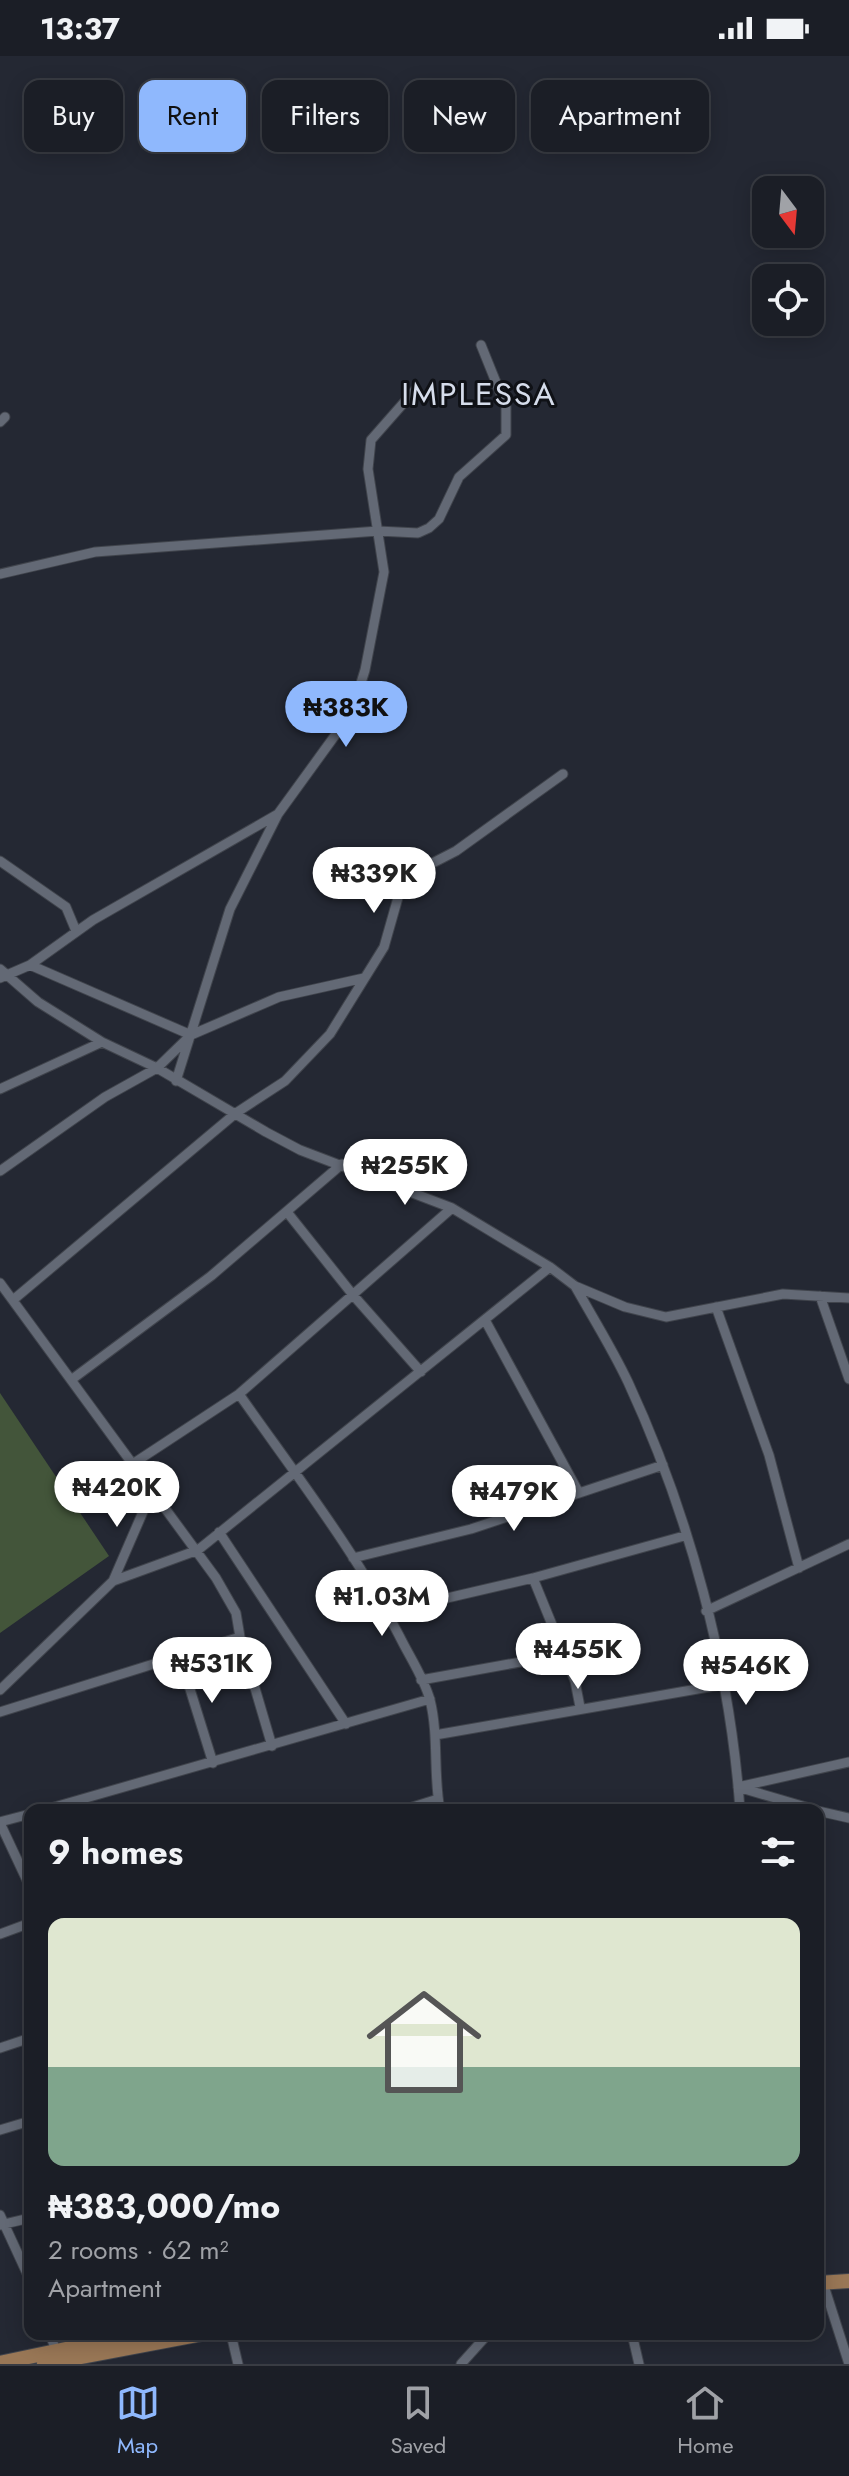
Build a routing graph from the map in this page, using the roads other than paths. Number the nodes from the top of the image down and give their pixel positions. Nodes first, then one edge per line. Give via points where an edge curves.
1 (481, 345) dead end
2 (415, 390) dead end
3 (378, 531) junction
4 (0, 574) edge
5 (563, 774) dead end
6 (278, 814) junction
7 (0, 861) edge
8 (76, 931) junction
9 (30, 965) junction
10 (2, 974) edge
11 (364, 978) junction
12 (191, 1035) junction
13 (102, 1042) junction
14 (157, 1068) junction
15 (176, 1081) junction
16 (0, 1089) edge
17 (236, 1113) junction
18 (342, 1164) junction
19 (0, 1171) edge
20 (452, 1208) junction
21 (287, 1212) junction
22 (550, 1267) junction
23 (0, 1283) edge
24 (575, 1286) junction
25 (353, 1295) junction
26 (820, 1296) junction
27 (849, 1298) edge
28 (13, 1300) junction
29 (716, 1307) junction
30 (485, 1320) junction
31 (421, 1372) junction
32 (849, 1379) edge
33 (71, 1380) junction
34 (239, 1394) junction
35 (134, 1463) junction
36 (663, 1465) junction
37 (293, 1475) junction
38 (152, 1491) junction
39 (579, 1493) junction
40 (219, 1532) junction
41 (684, 1536) junction
42 (849, 1544) edge
43 (198, 1550) junction
44 (353, 1558) junction
45 (799, 1568) junction
46 (533, 1578) junction
47 (113, 1581) junction
48 (706, 1611) junction
49 (387, 1612) junction
50 (240, 1637) junction
51 (565, 1654) junction
52 (180, 1657) junction
53 (421, 1680) junction
54 (726, 1684) junction
55 (0, 1690) edge
56 (430, 1699) junction
57 (580, 1707) junction
58 (0, 1712) edge
59 (346, 1724) junction
60 (435, 1735) junction
61 (272, 1746) junction
62 (849, 1762) edge
63 (213, 1763) junction
64 (738, 1787) junction
65 (66, 1804) edge
66 (439, 1804) edge
67 (739, 1804) edge
68 (796, 1804) edge
69 (824, 1812) edge
70 (24, 1816) edge
71 (849, 1818) edge
72 (0, 1822) edge
73 (24, 1874) edge
74 (24, 1925) edge
75 (0, 1934) edge
76 (24, 2040) edge
77 (0, 2048) edge
78 (24, 2123) edge
79 (0, 2130) edge
80 (24, 2219) edge
81 (1, 2221) edge
82 (24, 2268) edge
83 (849, 2281) edge
84 (824, 2286) edge
85 (824, 2287) edge
86 (849, 2288) edge
87 (824, 2298) edge
88 (52, 2340) edge
89 (108, 2340) edge
90 (170, 2340) edge
91 (232, 2340) edge
92 (483, 2340) edge
93 (633, 2340) edge
94 (56, 2351) junction
95 (0, 2363) edge
96 (637, 2363) edge
97 (44, 2364) edge
98 (238, 2364) edge
99 (461, 2364) edge
100 (849, 2364) edge

1 - 3 street via 506,407 506,435 459,477 439,519 429,528 418,533
2 - 3 street via 371,440 368,469
3 - 4 street via 95,552
3 - 6 street via 384,572 352,712
5 - 11 street via 401,887 384,947
6 - 8 street
6 - 12 street via 230,909
7 - 8 street via 66,907
8 - 9 street
9 - 10 street
9 - 12 street
10 - 13 street
11 - 12 street via 279,997
11 - 17 street via 330,1034 285,1081
12 - 14 street
12 - 15 street
13 - 14 street
13 - 16 street
14 - 15 street
14 - 19 street via 105,1097
15 - 17 street
17 - 18 street via 300,1150
17 - 28 street
18 - 20 street
18 - 21 street
20 - 22 street
20 - 25 street
21 - 25 street
21 - 33 street
22 - 24 street
22 - 30 street
23 - 28 street
24 - 29 street via 666,1317
24 - 36 street via 627,1380
25 - 31 street
25 - 34 street
26 - 27 street
26 - 29 street via 783,1294
26 - 32 street
28 - 33 street
29 - 45 street via 769,1455
30 - 31 street
30 - 39 street
31 - 37 street
33 - 35 street
34 - 35 street
34 - 37 street
35 - 38 street
36 - 39 street
36 - 41 street
37 - 40 street
37 - 44 street
38 - 43 street
38 - 47 street
39 - 44 street via 471,1529
40 - 43 street
40 - 59 street
41 - 46 street
41 - 48 street
42 - 45 street
43 - 47 street
43 - 50 street via 236,1613
44 - 49 street
45 - 48 street
46 - 49 street
46 - 51 street
47 - 55 street
48 - 54 street
49 - 53 street
50 - 52 street
50 - 61 street
51 - 53 street
51 - 57 street
52 - 58 street
52 - 63 street
53 - 56 street
54 - 57 street
54 - 64 street
56 - 59 street
56 - 60 street
57 - 60 street via 539,1719
59 - 61 street
60 - 66 street
61 - 63 street
62 - 64 street
63 - 65 street
64 - 67 street
64 - 68 street
69 - 71 street
70 - 72 street
72 - 73 street
74 - 75 street
76 - 77 street
78 - 79 street
80 - 81 street
81 - 82 street
83 - 84 main road
85 - 86 main road
87 - 100 street
88 - 94 street
89 - 94 main road
90 - 97 main road
91 - 98 street
92 - 99 street
93 - 96 street
94 - 95 main road

